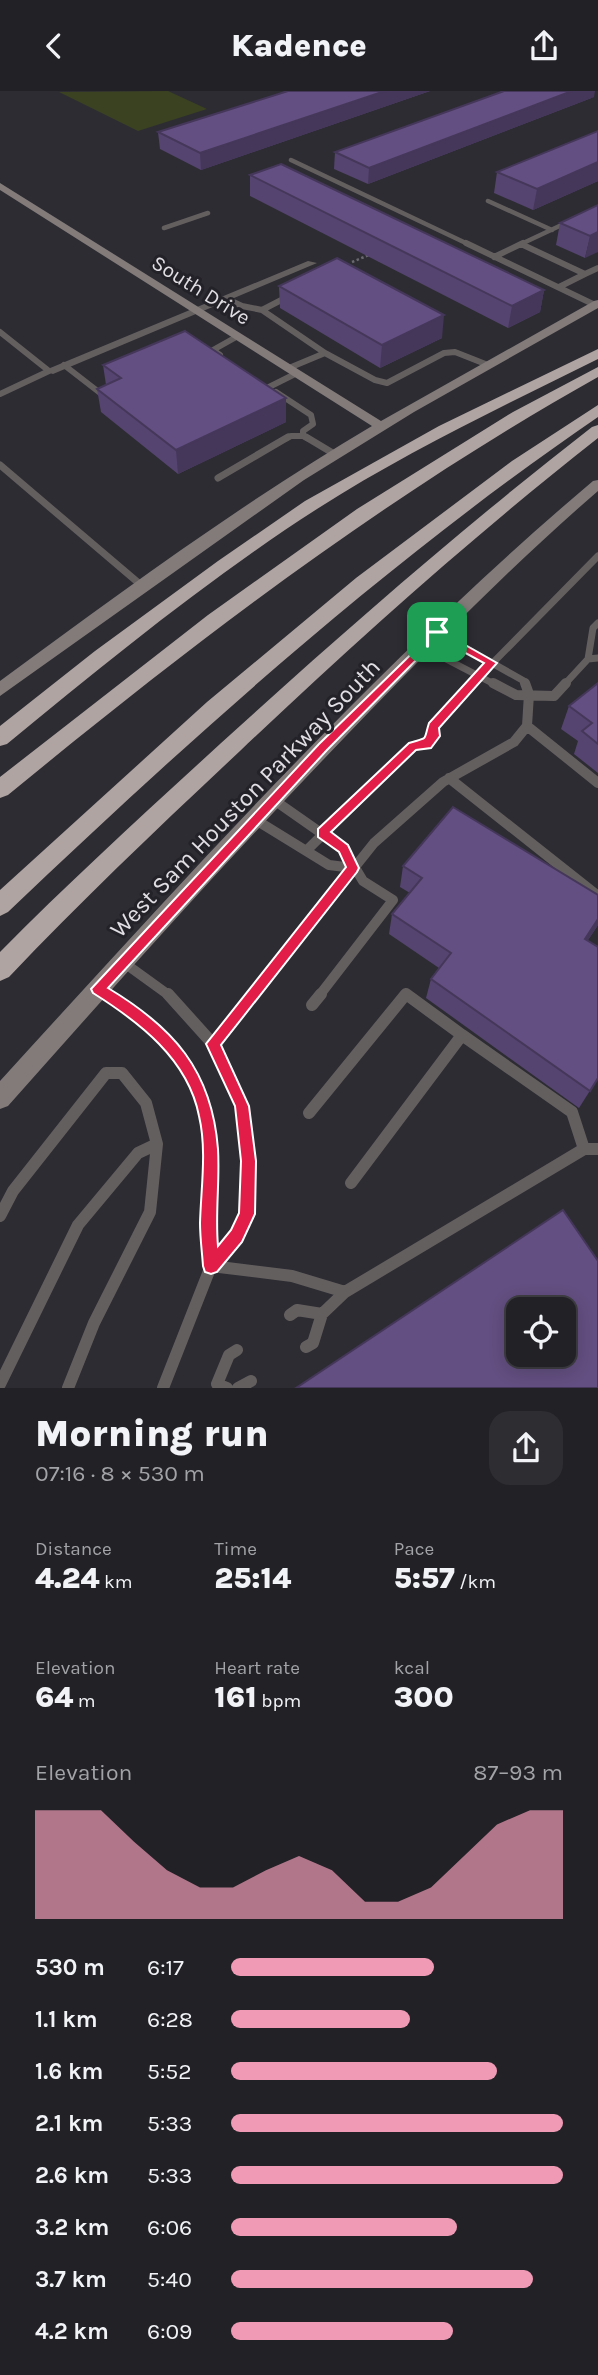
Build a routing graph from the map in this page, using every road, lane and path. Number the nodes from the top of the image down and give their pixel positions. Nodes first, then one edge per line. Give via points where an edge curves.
1 (291, 160) dead end
2 (0, 186) edge
3 (488, 201) dead end
4 (208, 213) dead end
5 (575, 219) edge
6 (164, 228) dead end
7 (552, 230) junction
8 (521, 244) junction
9 (376, 252) edge
10 (494, 257) junction
11 (352, 262) dead end
12 (308, 268) dead end
13 (598, 268) edge
14 (585, 274) junction
15 (558, 287) junction
16 (299, 292) edge
17 (227, 299) junction
18 (597, 304) edge
19 (262, 310) junction
20 (197, 311) junction
21 (0, 332) edge
22 (238, 336) junction
23 (325, 353) junction
24 (598, 353) edge
25 (224, 358) edge
26 (64, 365) junction
27 (488, 365) junction
28 (49, 371) junction
29 (293, 371) junction
30 (598, 371) edge
31 (257, 380) edge
32 (269, 387) junction
33 (0, 394) edge
34 (109, 400) edge
35 (598, 410) edge
36 (382, 427) junction
37 (598, 430) edge
38 (303, 436) junction
39 (336, 455) junction
40 (0, 465) edge
41 (218, 478) dead end
42 (598, 484) edge
43 (598, 556) edge
44 (141, 585) junction
45 (598, 623) edge
46 (437, 632) junction
47 (423, 647) junction
48 (598, 658) edge
49 (588, 659) junction
50 (491, 663) junction
51 (478, 676) junction
52 (0, 689) edge
53 (529, 694) junction
54 (527, 726) junction
55 (0, 738) edge
56 (449, 778) junction
57 (598, 783) edge
58 (0, 789) edge
59 (274, 800) junction
60 (256, 820) junction
61 (322, 833) junction
62 (306, 851) junction
63 (353, 868) junction
64 (598, 896) edge
65 (0, 905) edge
66 (123, 962) junction
67 (6, 963) edge
68 (98, 989) junction
69 (312, 1005) dead end
70 (461, 1035) junction
71 (213, 1044) junction
72 (0, 1098) edge
73 (309, 1113) dead end
74 (157, 1144) junction
75 (584, 1149) junction
76 (598, 1149) edge
77 (351, 1183) dead end
78 (0, 1216) edge
79 (211, 1266) junction
80 (345, 1292) junction
81 (322, 1314) junction
82 (290, 1315) dead end
83 (306, 1347) dead end
84 (237, 1350) dead end
85 (0, 1384) edge
86 (218, 1386) edge
87 (68, 1388) edge
88 (163, 1388) edge

1 - 10 lane
2 - 20 main road, South Drive
3 - 7 lane
4 - 6 lane
5 - 7 lane
7 - 8 lane
8 - 10 lane
8 - 14 lane
9 - 11 path
10 - 15 lane
12 - 17 street
13 - 14 lane
14 - 15 lane
15 - 18 lane
16 - 19 lane
17 - 19 lane
17 - 20 street
18 - 27 main road
19 - 23 lane
20 - 22 main road, South Drive
20 - 26 street
21 - 28 lane
22 - 25 lane via 213,351
22 - 29 main road, South Drive
23 - 27 lane via 387,383 444,353 455,352
23 - 29 lane
24 - 55 highway via 434,435 311,505 223,565
26 - 28 street
26 - 34 lane
27 - 36 main road
28 - 33 lane
29 - 32 lane
29 - 36 main road, South Drive
30 - 58 highway via 364,512 234,605
31 - 32 lane
32 - 38 lane via 311,415 313,423
35 - 65 highway via 364,581 113,798
36 - 39 main road
37 - 67 highway via 303,680 114,855
38 - 39 lane
38 - 41 lane via 291,436
39 - 44 main road
40 - 44 lane
42 - 46 main road, West Sam Houston Parkway South
43 - 50 lane
44 - 52 main road
45 - 49 lane
46 - 47 main road, West Sam Houston Parkway South
46 - 50 lane
47 - 51 lane
47 - 59 main road, West Sam Houston Parkway South
48 - 49 lane
49 - 53 lane via 554,696
50 - 51 lane
50 - 53 lane via 524,681
51 - 53 lane via 516,695
51 - 61 lane via 433,726 434,736 427,744 413,746
53 - 54 lane
54 - 56 lane via 514,742
54 - 57 lane
56 - 63 lane via 374,843
56 - 64 lane
59 - 60 main road, West Sam Houston Parkway South
59 - 61 lane
60 - 62 lane
60 - 66 main road, West Sam Houston Parkway South
61 - 62 lane
61 - 63 lane via 344,849
62 - 63 lane via 329,865
63 - 69 lane via 363,881 393,900
63 - 71 lane
66 - 68 main road, West Sam Houston Parkway South
66 - 71 lane via 164,989
68 - 72 main road, West Sam Houston Parkway South
68 - 79 lane via 142,1016 191,1075 207,1115
70 - 73 lane via 406,994
70 - 75 lane via 572,1112
70 - 77 lane
71 - 79 lane via 242,1106 248,1161 247,1214 237,1236
74 - 78 lane via 146,1103 122,1073 106,1073 13,1191
74 - 85 lane via 138,1153 78,1225
74 - 87 lane via 150,1212 94,1323
75 - 76 lane
75 - 80 lane
79 - 80 lane via 292,1276
79 - 88 lane
80 - 81 lane
81 - 82 lane via 297,1310
81 - 83 lane via 313,1342
84 - 86 lane via 229,1355

